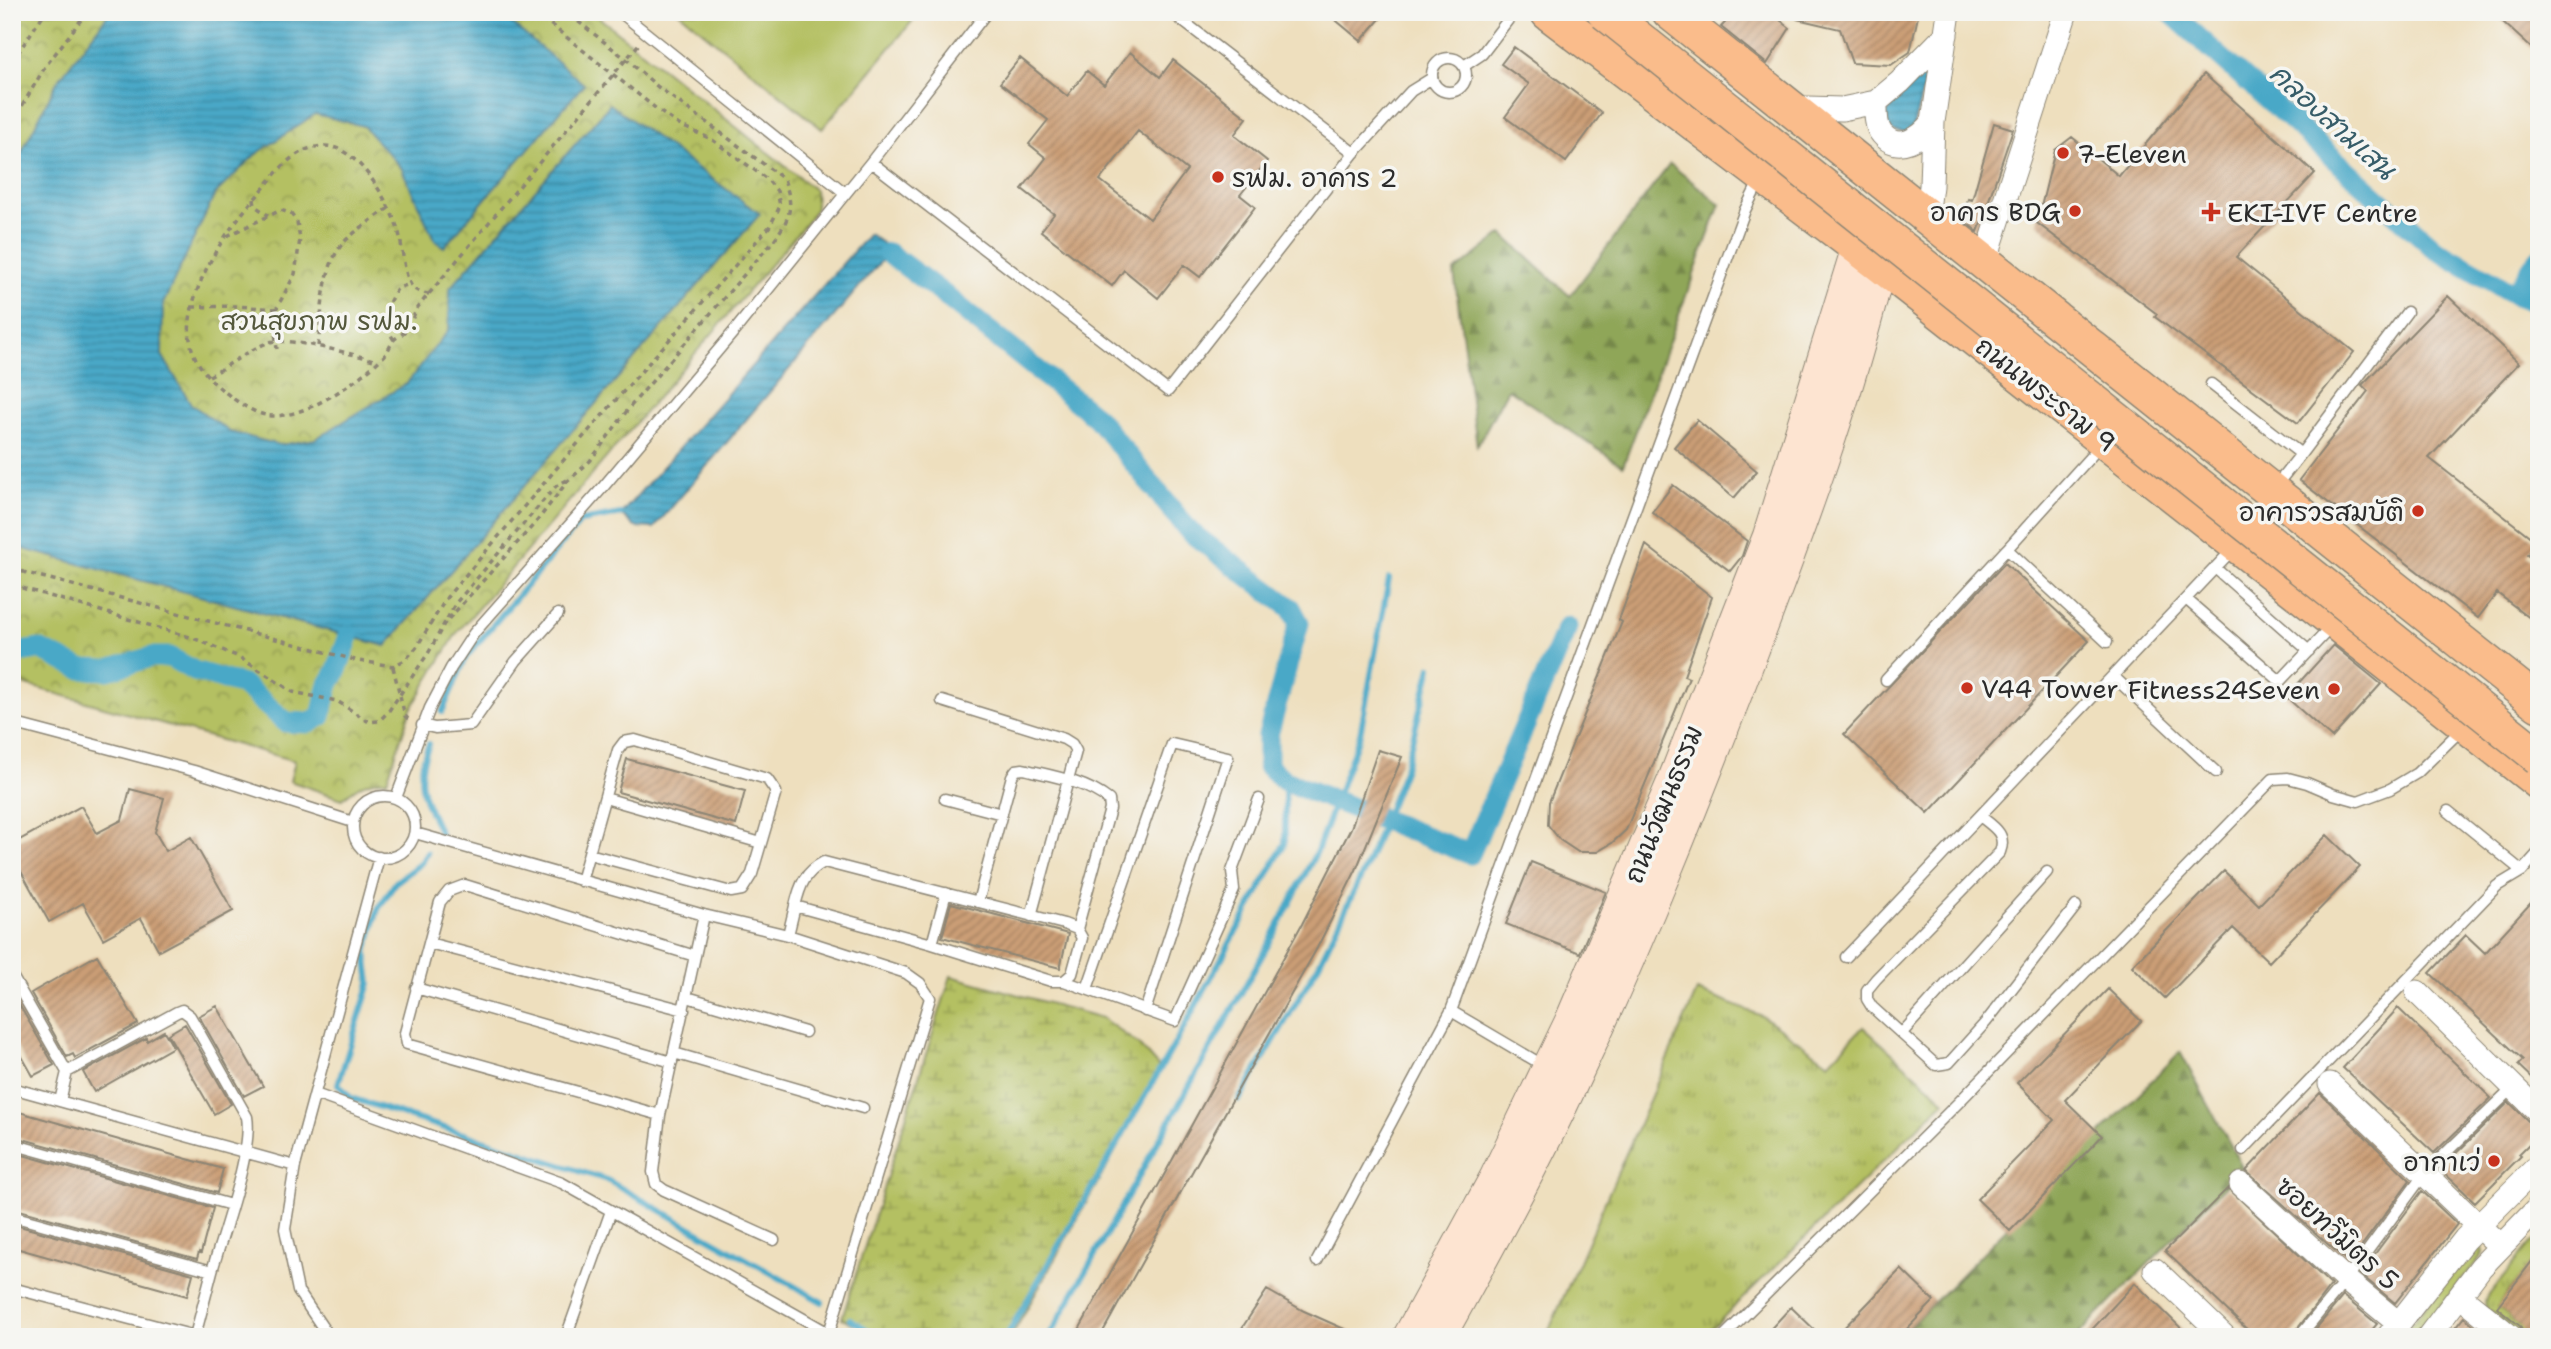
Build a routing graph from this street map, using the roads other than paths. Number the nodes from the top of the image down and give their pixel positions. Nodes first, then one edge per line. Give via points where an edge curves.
1 (620, 12) edge
2 (987, 12) edge
3 (1171, 12) edge
4 (1514, 12) edge
5 (1548, 12) edge
6 (1605, 12) edge
7 (1642, 12) edge
8 (1670, 12) edge
9 (2066, 12) edge
10 (1947, 23) edge
11 (1464, 66) junction
12 (1432, 78) junction
13 (1876, 102) junction
14 (1794, 110) junction
15 (1933, 122) junction
16 (1354, 153) junction
17 (872, 162) junction
18 (1762, 176) junction
19 (1886, 185) junction
20 (845, 193) junction
21 (1927, 217) junction
22 (1869, 256) junction
23 (1988, 266) junction
24 (2407, 312) dead end
25 (2211, 384) dead end
26 (2106, 440) junction
27 (2301, 454) junction
28 (2272, 492) junction
29 (2007, 550) junction
30 (2227, 556) junction
31 (2186, 599) junction
32 (558, 614) dead end
33 (2336, 622) junction
34 (2108, 642) dead end
35 (2309, 651) junction
36 (2113, 676) junction
37 (1886, 680) dead end
38 (942, 701) dead end
39 (2539, 704) edge
40 (12, 723) edge
41 (422, 725) junction
42 (2466, 725) junction
43 (2539, 727) edge
44 (2539, 757) edge
45 (2216, 772) dead end
46 (1069, 780) junction
47 (2539, 782) edge
48 (396, 798) junction
49 (605, 798) junction
50 (945, 799) dead end
51 (1259, 799) dead end
52 (2448, 811) dead end
53 (1002, 814) junction
54 (1980, 816) junction
55 (353, 822) junction
56 (415, 833) junction
57 (761, 844) junction
58 (2539, 852) edge
59 (589, 853) junction
60 (379, 857) junction
61 (2047, 872) dead end
62 (2522, 872) junction
63 (581, 881) junction
64 (946, 893) junction
65 (978, 902) junction
66 (794, 906) junction
67 (2076, 906) dead end
68 (704, 915) junction
69 (1031, 916) junction
70 (1077, 929) junction
71 (788, 935) junction
72 (429, 943) junction
73 (932, 944) junction
74 (695, 956) junction
75 (1846, 957) dead end
76 (12, 976) edge
77 (1064, 981) junction
78 (416, 988) junction
79 (1087, 989) junction
80 (2417, 992) dead end
81 (687, 997) junction
82 (684, 1010) junction
83 (1145, 1011) junction
84 (1451, 1011) junction
85 (804, 1032) dead end
86 (1902, 1033) junction
87 (673, 1057) junction
88 (67, 1072) junction
89 (1560, 1076) junction
90 (2330, 1084) dead end
91 (2514, 1087) junction
92 (12, 1088) edge
93 (315, 1094) junction
94 (60, 1101) junction
95 (863, 1108) dead end
96 (2539, 1112) edge
97 (660, 1115) junction
98 (12, 1144) edge
99 (2244, 1150) dead end
100 (245, 1152) junction
101 (2539, 1165) edge
102 (295, 1166) junction
103 (2425, 1173) junction
104 (2241, 1184) dead end
105 (231, 1205) junction
106 (2539, 1207) edge
107 (611, 1211) junction
108 (12, 1216) edge
109 (2479, 1225) junction
110 (774, 1240) dead end
111 (2500, 1246) junction
112 (1317, 1261) dead end
113 (2155, 1270) dead end
114 (212, 1271) junction
115 (2346, 1280) junction
116 (12, 1288) edge
117 (2460, 1296) junction
118 (2393, 1330) edge
119 (832, 1335) edge
120 (329, 1337) edge
121 (566, 1337) edge
122 (1409, 1337) edge
123 (1440, 1337) edge
124 (1723, 1337) edge
125 (2225, 1337) edge
126 (2299, 1337) edge
127 (2428, 1337) edge
128 (2511, 1337) edge

1 - 20 lane
2 - 17 lane
3 - 16 lane
4 - 11 lane via 1482,54
5 - 18 main road, ถนนพระราม 9
6 - 44 main road, ถนนพระราม 9, bridge
7 - 43 main road, ถนนพระราม 9
8 - 14 main road
9 - 23 street via 1990,246
10 - 13 street via 1900,82
10 - 15 street
11 - 12 lane via 1456,58 1445,58 1435,64
11 - 12 lane via 1465,83 1454,92 1440,90
12 - 16 lane via 1411,90
13 - 14 street via 1842,109
13 - 15 street via 1882,134 1894,142 1912,142
14 - 19 main road
15 - 21 street
16 - 17 lane via 1168,391
17 - 20 lane
18 - 22 main road, ถนนพระราม 9
18 - 84 lane via 1740,223
19 - 21 main road
19 - 22 main road
20 - 41 lane via 666,413 474,633
21 - 23 main road
22 - 26 main road, ถนนพระราม 9
22 - 89 street, ถนนวัฒนธรรม via 1769,537 1674,780 1571,1021
23 - 28 main road
24 - 27 lane
25 - 27 lane
26 - 29 lane
26 - 30 main road, ถนนพระราม 9
27 - 28 lane
28 - 39 main road
29 - 34 lane
29 - 37 lane
30 - 31 lane
30 - 33 main road, ถนนพระราม 9
30 - 35 lane
31 - 35 lane via 2280,681
31 - 36 lane
32 - 41 lane via 516,661 471,725
33 - 35 lane
33 - 42 main road, ถนนพระราม 9
36 - 45 lane
36 - 54 lane
38 - 46 lane via 1064,739 1076,751
40 - 55 lane via 194,771
41 - 48 lane
42 - 47 main road, ถนนพระราม 9
42 - 124 lane via 2417,772 2358,801 2308,783 2273,779
46 - 53 lane via 1016,770
46 - 69 lane
46 - 70 lane via 1100,793 1109,800 1110,809
48 - 55 lane via 369,799
48 - 56 lane via 408,806
49 - 57 lane
49 - 57 lane via 618,750 624,742 635,740 766,779 776,792
49 - 59 lane
50 - 53 lane
51 - 83 lane via 1232,871 1234,890 1175,1021
52 - 62 lane
53 - 65 lane
54 - 75 lane
54 - 86 lane via 2002,834 2000,852 1867,990 1872,1007
55 - 60 lane via 357,842
56 - 60 lane via 402,853
56 - 63 lane
57 - 59 lane via 742,890 731,892
58 - 62 lane
59 - 63 lane
60 - 93 lane
61 - 86 lane
62 - 99 lane via 2497,886
63 - 68 lane
64 - 65 lane
64 - 66 lane via 824,862 802,882
64 - 73 lane
65 - 69 lane
66 - 71 lane
66 - 73 lane
67 - 86 lane via 1949,1063 1936,1065
68 - 71 lane
68 - 74 lane
69 - 70 lane
70 - 77 lane via 1082,938 1072,974
71 - 119 lane via 906,972 920,982 930,998
72 - 74 lane via 440,902 449,891 465,886
72 - 78 lane
72 - 82 lane
73 - 77 lane via 1051,981
74 - 81 lane
76 - 88 lane
77 - 79 lane
78 - 87 lane
78 - 97 lane via 405,1033 407,1044
79 - 83 lane
79 - 83 lane via 1172,744 1228,757
80 - 91 street
81 - 82 lane
81 - 85 lane
82 - 87 lane
84 - 89 lane
84 - 112 lane
87 - 95 lane
87 - 97 lane
88 - 94 lane
88 - 100 lane via 177,1012 186,1012 247,1117
89 - 122 street, ถนนวัฒนธรรม via 1495,1180
89 - 123 street, ถนนวัฒนธรรม
90 - 103 street
91 - 96 street
91 - 103 lane
92 - 94 lane
93 - 102 lane
93 - 107 lane via 562,1182
94 - 100 lane
97 - 110 lane via 653,1172 656,1184
98 - 105 lane
100 - 102 lane
100 - 105 lane
101 - 109 street
102 - 120 lane via 285,1228 292,1265 298,1291
103 - 109 street
103 - 115 lane
104 - 115 street, ซอยทวีมิตร 5
105 - 114 lane
106 - 111 street
107 - 119 lane
107 - 121 lane
108 - 114 lane
109 - 111 street
109 - 118 street
111 - 117 street
113 - 125 street
114 - 116 lane via 195,1336
115 - 118 street, ซอยทวีมิตร 5
115 - 126 lane
117 - 127 street
117 - 128 street

